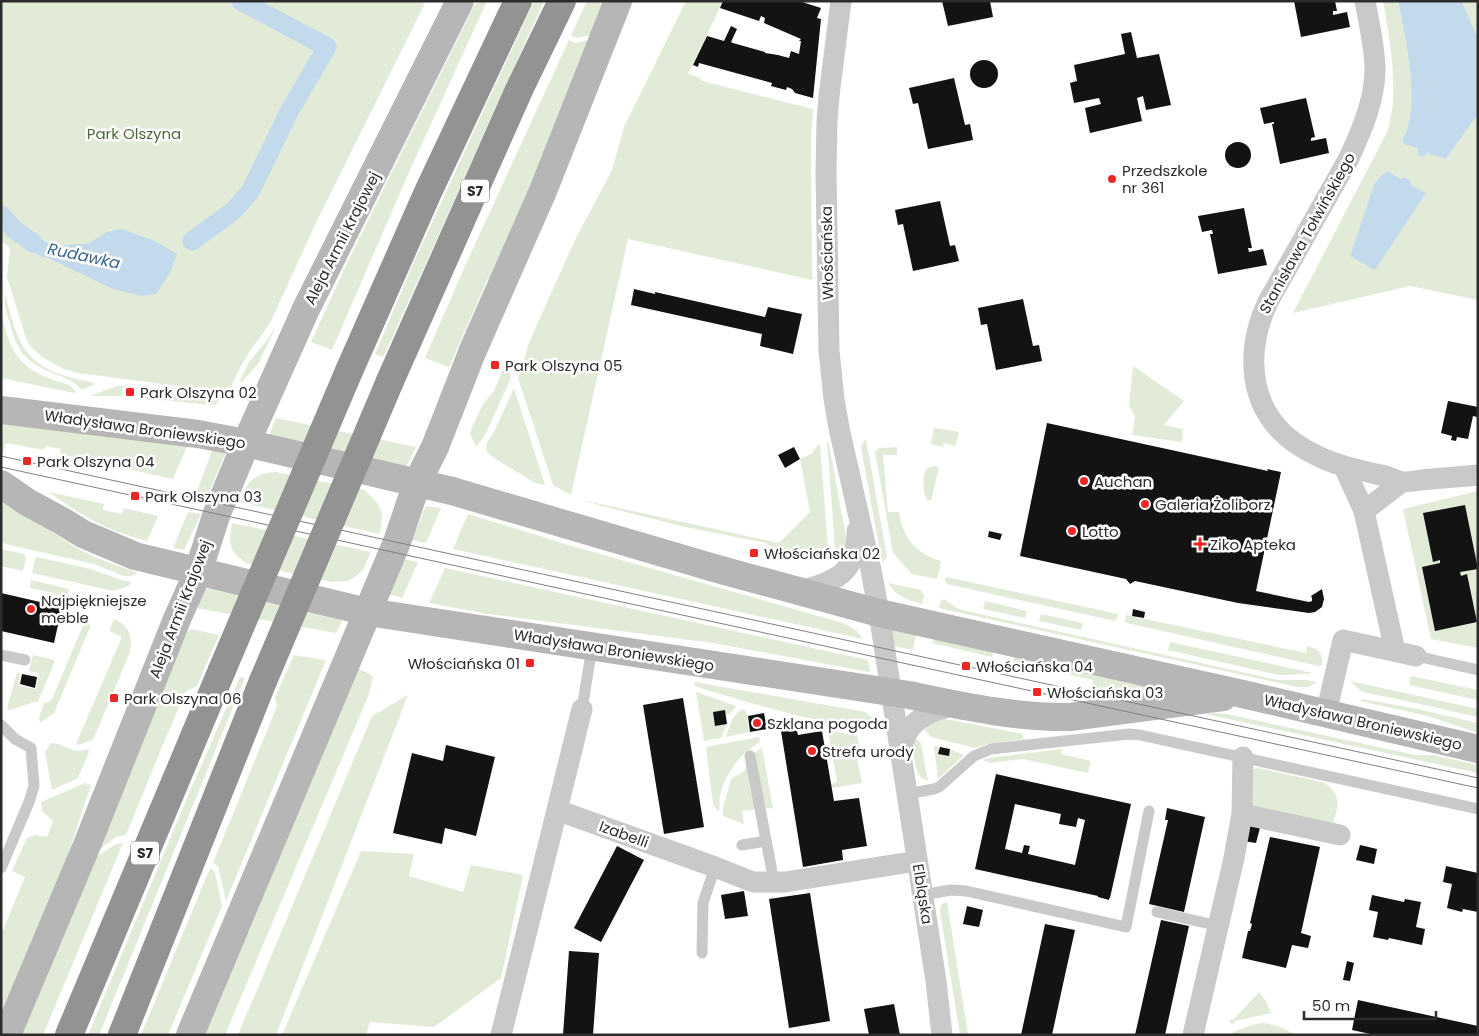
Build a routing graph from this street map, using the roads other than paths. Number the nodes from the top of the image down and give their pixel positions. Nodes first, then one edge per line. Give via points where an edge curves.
1 (460, 1) edge
2 (518, 1) edge
3 (562, 1) edge
4 (618, 1) edge
5 (841, 1) edge
6 (1365, 1) edge
7 (1, 410) edge
8 (246, 443) junction
9 (1344, 467) junction
10 (1478, 475) edge
11 (1402, 482) junction
12 (417, 483) junction
13 (1, 484) edge
14 (856, 503) junction
15 (1364, 511) junction
16 (198, 572) junction
17 (799, 591) junction
18 (368, 612) junction
19 (879, 612) junction
20 (592, 647) junction
21 (1395, 651) junction
22 (1, 655) edge
23 (1416, 656) joint
24 (25, 660) dead end
25 (1478, 670) edge
26 (890, 693) junction
27 (1247, 695) junction
28 (954, 704) junction
29 (582, 709) joint
30 (1326, 714) junction
31 (1, 726) edge
32 (1478, 749) edge
33 (900, 753) junction
34 (750, 756) dead end
35 (1243, 757) junction
36 (907, 794) junction
37 (1478, 809) edge
38 (557, 810) junction
39 (1149, 810) dead end
40 (1242, 814) junction
41 (1340, 835) dead end
42 (766, 841) junction
43 (742, 846) dead end
44 (917, 861) junction
45 (715, 867) junction
46 (1, 868) edge
47 (774, 882) junction
48 (922, 894) junction
49 (1157, 912) dead end
50 (1218, 926) junction
51 (702, 953) dead end
52 (7, 1035) edge
53 (69, 1035) edge
54 (122, 1035) edge
55 (190, 1035) edge
56 (501, 1035) edge
57 (942, 1035) edge
58 (1193, 1035) edge

1 - 8 main road, Aleja Armii Krajowej via 306,309
2 - 53 highway, S7, bridge via 428,192 349,371
3 - 54 highway, S7, bridge via 519,90 390,382 263,681
4 - 12 main road via 543,191
5 - 14 street, Włościańska via 829,96 826,174 829,351 839,428
6 - 9 street, Stanisława Tołwińskiego via 1374,48 1375,72 1370,101 1349,158 1261,315 1253,362 1262,402 1273,422 1301,447
7 - 8 main road, Władysława Broniewskiego via 198,434
8 - 12 main road, Władysława Broniewskiego
8 - 16 main road, Aleja Armii Krajowej via 220,504
9 - 11 street, Stanisława Tołwińskiego
9 - 15 street
10 - 11 street, Stanisława Tołwińskiego
11 - 15 street
12 - 17 main road, Władysława Broniewskiego
12 - 18 main road
13 - 16 main road, Władysława Broniewskiego via 83,534 135,556
14 - 17 street, Włościańska via 857,540 848,568 824,584
14 - 19 street, Włościańska
15 - 21 street
16 - 18 main road, Władysława Broniewskiego
16 - 52 main road, Aleja Armii Krajowej
17 - 19 main road, Władysława Broniewskiego
18 - 20 main road, Władysława Broniewskiego
18 - 55 main road
19 - 26 street, Elbląska
19 - 27 main road, Władysława Broniewskiego
20 - 26 main road, Władysława Broniewskiego
20 - 29 lane
21 - 23 street
21 - 30 street via 1343,640
22 - 24 lane
23 - 25 lane
26 - 28 main road, Władysława Broniewskiego
26 - 33 street, Elbląska
27 - 28 main road, Władysława Broniewskiego via 1047,718
27 - 30 main road, Władysława Broniewskiego
28 - 33 street via 932,712 913,725
29 - 38 street
30 - 32 main road, Władysława Broniewskiego
31 - 46 lane via 31,748 34,786
33 - 36 street, Elbląska
34 - 42 lane
35 - 36 lane via 1140,735 1114,735 991,749 974,756 940,787
35 - 37 lane
35 - 40 street
36 - 44 street, Elbląska
38 - 45 street, Izabelli
38 - 56 street
39 - 48 lane via 1126,927 966,891
40 - 41 street
40 - 50 street
42 - 43 lane
42 - 47 lane
44 - 47 street, Izabelli
44 - 48 street, Elbląska
45 - 47 street, Izabelli via 753,882
45 - 51 lane via 702,903
48 - 57 street, Elbląska
49 - 50 lane
50 - 58 street

